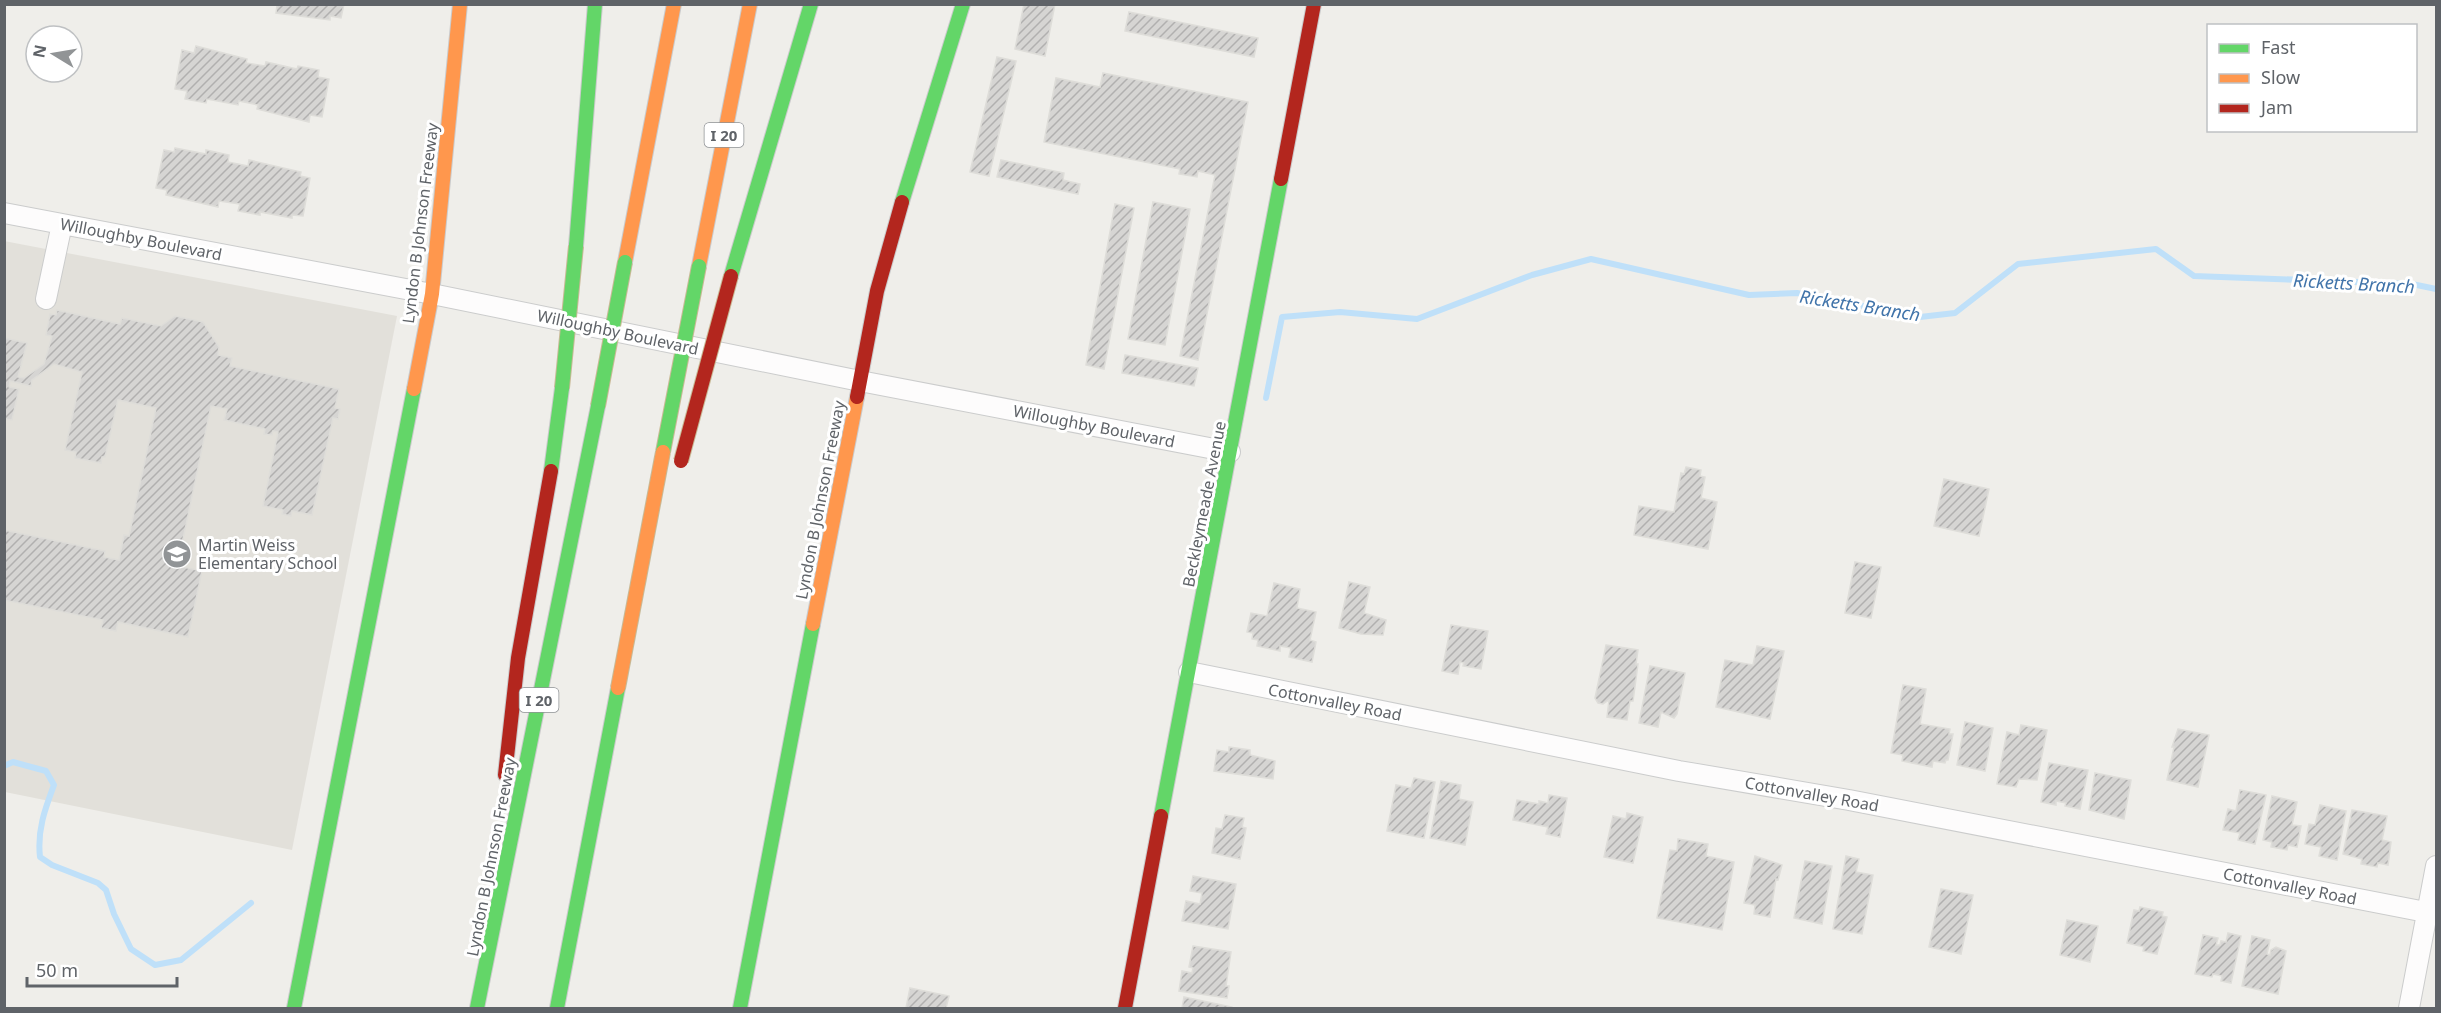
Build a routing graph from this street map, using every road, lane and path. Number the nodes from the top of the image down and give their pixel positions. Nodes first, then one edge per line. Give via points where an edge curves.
1 (460, 4) edge
2 (596, 4) edge
3 (666, 4) edge
4 (674, 4) edge
5 (750, 4) edge
6 (811, 4) edge
7 (963, 4) edge
8 (1314, 4) edge
9 (645, 154) junction
10 (4, 213) edge
11 (62, 224) junction
12 (432, 294) junction
13 (46, 299) dead end
14 (860, 381) junction
15 (1230, 452) junction
16 (678, 473) dead end
17 (662, 530) dead end
18 (1189, 672) junction
19 (618, 688) junction
20 (504, 785) dead end
21 (498, 831) dead end
22 (2436, 866) edge
23 (2432, 914) edge
24 (480, 993) junction
25 (294, 1008) edge
26 (477, 1008) edge
27 (557, 1008) edge
28 (740, 1008) edge
29 (1125, 1008) edge
30 (2409, 1008) edge

1 - 12 main road, Lyndon B Johnson Freeway
2 - 20 main road, bridge via 562,388 518,658
3 - 9 main road
4 - 9 main road, Lyndon B Johnson Freeway / I 20
5 - 19 main road, I 20, bridge
6 - 16 main road, bridge via 751,202
7 - 14 main road, Lyndon B Johnson Freeway via 877,291
8 - 15 main road, Beckleymeade Avenue
9 - 24 main road, Lyndon B Johnson Freeway / I 20, bridge
10 - 11 street, Willoughby Boulevard
11 - 12 street, Willoughby Boulevard
11 - 13 street
12 - 14 street, Willoughby Boulevard
12 - 25 main road, Lyndon B Johnson Freeway
14 - 15 street, Willoughby Boulevard
14 - 28 main road, Lyndon B Johnson Freeway
15 - 18 main road, Beckleymeade Avenue
17 - 19 main road, bridge
18 - 23 street, Cottonvalley Road via 1679,771 1849,800
18 - 29 main road, Beckleymeade Avenue
19 - 27 main road, I 20
21 - 24 main road
22 - 23 street
23 - 30 street
24 - 26 main road, Lyndon B Johnson Freeway / I 20

